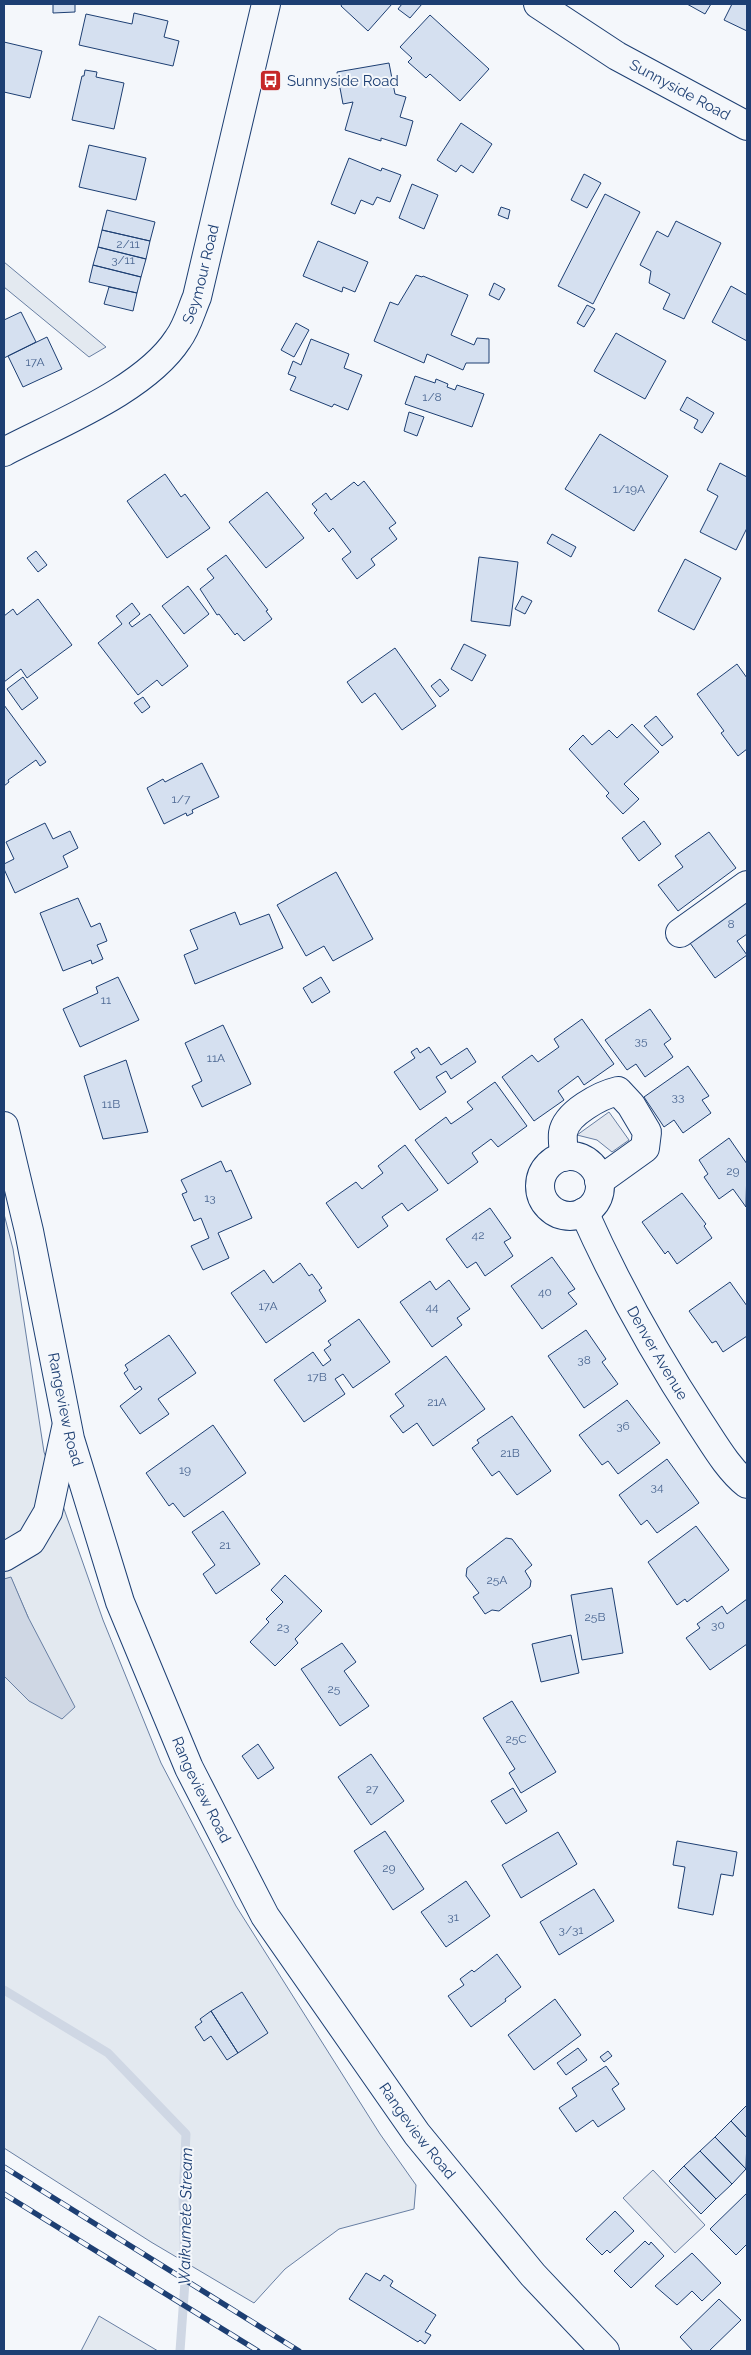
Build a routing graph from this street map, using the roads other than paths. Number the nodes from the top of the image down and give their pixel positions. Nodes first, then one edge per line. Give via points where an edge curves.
1 (266, 4) edge
2 (538, 4) edge
3 (747, 126) edge
4 (4, 452) edge
5 (747, 885) edge
6 (680, 933) dead end
7 (4, 1126) edge
8 (564, 1157) junction
9 (599, 1181) junction
10 (584, 1212) junction
11 (67, 1426) junction
12 (747, 1484) edge
13 (4, 1557) edge
14 (605, 2351) edge

1 - 4 street, Seymour Road via 197,297 179,339 143,376 72,418
2 - 3 street, Sunnyside Road via 617,56
5 - 6 street
7 - 11 street, Rangeview Road via 29,1231
8 - 9 street via 588,1162
8 - 9 street via 563,1132 570,1118 602,1095 618,1091 631,1105 647,1132 645,1148
8 - 10 street via 551,1162 544,1170 540,1179 542,1199 555,1213 575,1216
9 - 10 street via 597,1198
10 - 12 street, Denver Avenue via 609,1268 679,1391
11 - 13 street via 48,1512 31,1541
11 - 14 street, Rangeview Road via 120,1602 189,1768 265,1916 417,2134 533,2275

